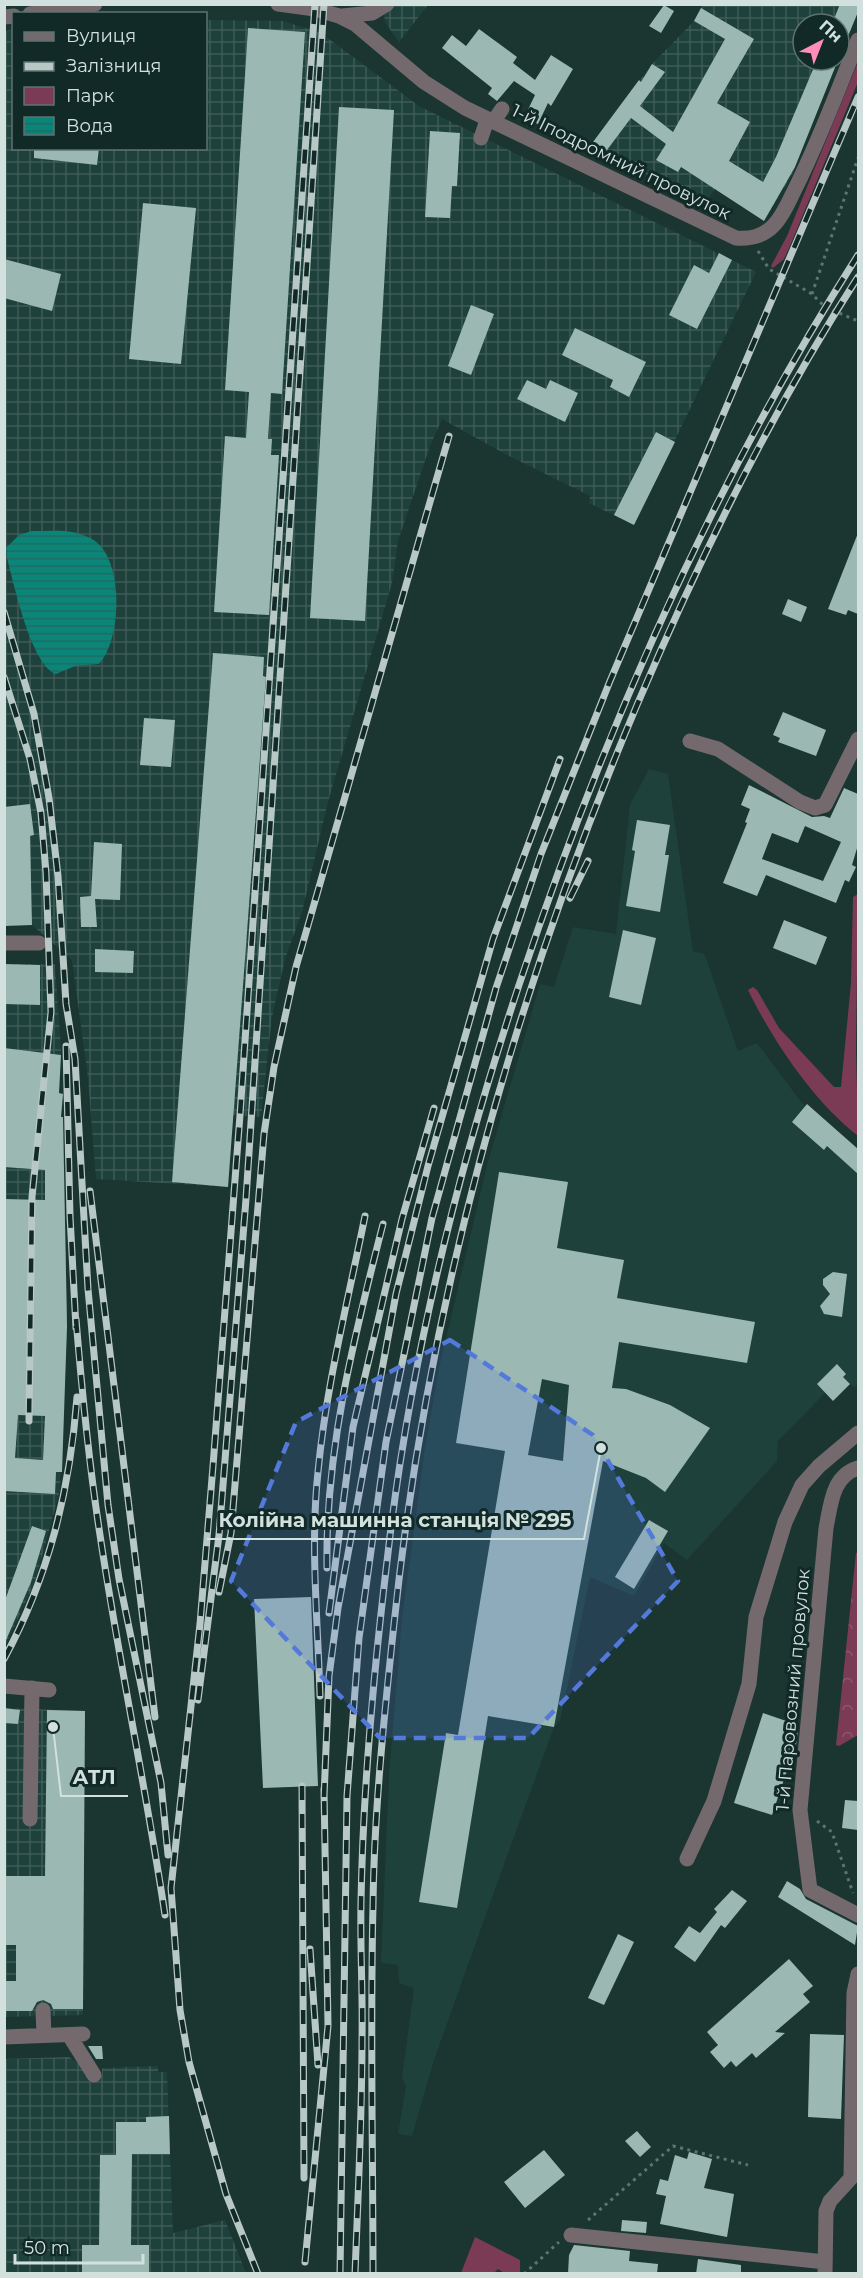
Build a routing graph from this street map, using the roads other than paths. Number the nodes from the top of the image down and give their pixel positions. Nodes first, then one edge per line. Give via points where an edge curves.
1 (95, 4) edge
2 (278, 4) edge
3 (387, 4) edge
4 (43, 12) edge
5 (339, 16) junction
6 (858, 40) edge
7 (406, 46) dead end
8 (392, 55) junction
9 (502, 109) dead end
10 (490, 121) junction
11 (481, 138) dead end
12 (858, 740) edge
13 (690, 741) dead end
14 (4, 943) edge
15 (39, 943) dead end
16 (858, 1433) edge
17 (858, 1467) edge
18 (4, 1686) edge
19 (32, 1688) junction
20 (50, 1690) dead end
21 (30, 1819) dead end
22 (687, 1859) dead end
23 (858, 1915) edge
24 (858, 1974) edge
25 (43, 2010) dead end
26 (44, 2035) junction
27 (4, 2037) edge
28 (94, 2075) dead end
29 (855, 2178) edge
30 (571, 2235) road end
31 (825, 2268) edge

1 - 4 street
2 - 5 street, 1-й Іподромний провулок
3 - 5 street via 372,13
5 - 8 street, 1-й Іподромний провулок via 355,24
6 - 10 street, 1-й Іподромний провулок via 784,210 774,225 752,239 715,230 643,191
7 - 8 street
8 - 10 street, 1-й Іподромний провулок via 446,97
9 - 10 street
10 - 11 street
12 - 13 street via 833,793 825,805 815,808 718,749
14 - 15 street
16 - 22 street via 802,1485 785,1522 756,1617 749,1684 714,1801
17 - 23 street, 1-й Паровозний провулок via 842,1478 832,1497 826,1528 801,1819 810,1890
18 - 19 street
19 - 20 street
19 - 21 street
24 - 29 street via 854,1993
25 - 26 street
26 - 27 street
26 - 28 street via 76,2034
29 - 31 street via 830,2201 826,2211
30 - 31 street

